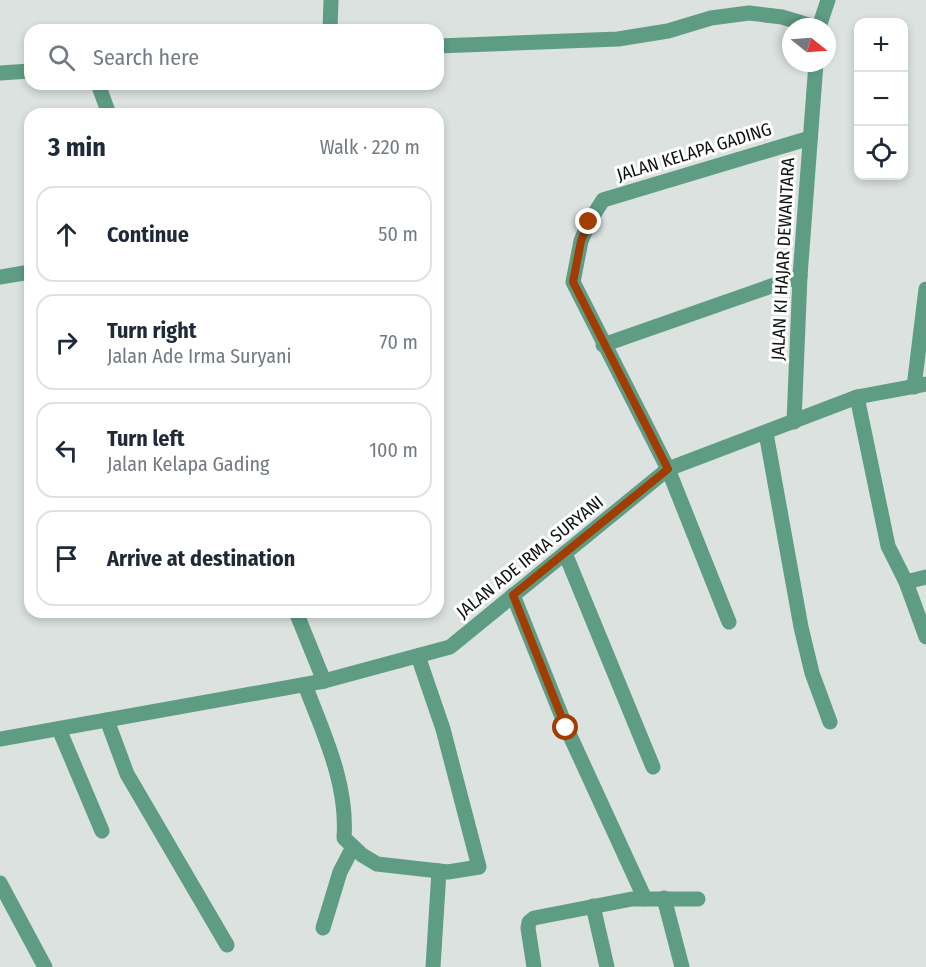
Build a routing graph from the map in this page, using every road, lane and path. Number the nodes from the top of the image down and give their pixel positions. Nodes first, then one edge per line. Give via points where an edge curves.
1 (331, 0) edge
2 (828, 0) edge
3 (785, 18) edge
4 (822, 18) edge
5 (330, 24) edge
6 (444, 46) edge
7 (24, 71) edge
8 (815, 72) edge
9 (0, 73) edge
10 (100, 90) edge
11 (106, 108) edge
12 (810, 138) junction
13 (24, 273) edge
14 (801, 276) junction
15 (0, 277) edge
16 (926, 289) edge
17 (603, 345) junction
18 (920, 385) edge
19 (857, 397) junction
20 (794, 422) junction
21 (766, 433) junction
22 (668, 469) junction
23 (565, 553) junction
24 (926, 577) edge
25 (906, 582) junction
26 (513, 595) junction
27 (298, 618) edge
28 (729, 622) dead end
29 (926, 637) edge
30 (418, 656) junction
31 (324, 681) junction
32 (305, 685) junction
33 (107, 720) junction
34 (830, 722) dead end
35 (59, 729) junction
36 (0, 739) edge
37 (653, 768) dead end
38 (102, 831) dead end
39 (353, 847) junction
40 (439, 871) junction
41 (0, 883) edge
42 (664, 898) junction
43 (698, 898) dead end
44 (645, 899) junction
45 (593, 906) junction
46 (323, 927) dead end
47 (227, 945) dead end
48 (45, 967) edge
49 (433, 967) edge
50 (534, 967) edge
51 (607, 967) edge
52 (682, 967) edge

1 - 5 street
2 - 4 street
3 - 6 street via 749,13 618,39
7 - 9 street
8 - 12 street, JALAN KI HAJAR DEWANTARA
10 - 11 street
12 - 14 street, JALAN KI HAJAR DEWANTARA
12 - 17 street, JALAN KELAPA GADING via 603,200 581,241 573,282
13 - 15 street
14 - 17 street
14 - 20 street, JALAN KI HAJAR DEWANTARA
16 - 18 street
17 - 22 street, JALAN KELAPA GADING
18 - 19 street, JALAN ADE IRMA SURYANI
19 - 20 street, JALAN ADE IRMA SURYANI
19 - 25 street via 888,546
20 - 21 street, JALAN ADE IRMA SURYANI
21 - 22 street, JALAN ADE IRMA SURYANI
21 - 34 street via 801,627
22 - 23 street, JALAN ADE IRMA SURYANI
22 - 28 street, JALAN KELAPA GADING
23 - 26 street, JALAN ADE IRMA SURYANI
23 - 37 street
24 - 25 street
25 - 29 street
26 - 30 street, JALAN ADE IRMA SURYANI via 450,647
26 - 44 street via 566,728
27 - 31 street
30 - 31 street, JALAN ADE IRMA SURYANI
30 - 40 street via 443,729 479,867
31 - 32 street, JALAN ADE IRMA SURYANI
32 - 33 street, JALAN ADE IRMA SURYANI
32 - 39 street via 338,774 344,799 344,838
33 - 35 street, JALAN ADE IRMA SURYANI
33 - 47 street via 126,774
35 - 36 street, JALAN ADE IRMA SURYANI
35 - 38 street
39 - 40 street via 377,864
39 - 46 street via 340,872
40 - 49 street
41 - 48 street
42 - 43 street
42 - 44 street
42 - 52 street
44 - 45 street
45 - 50 street via 543,915 529,922
45 - 51 street

